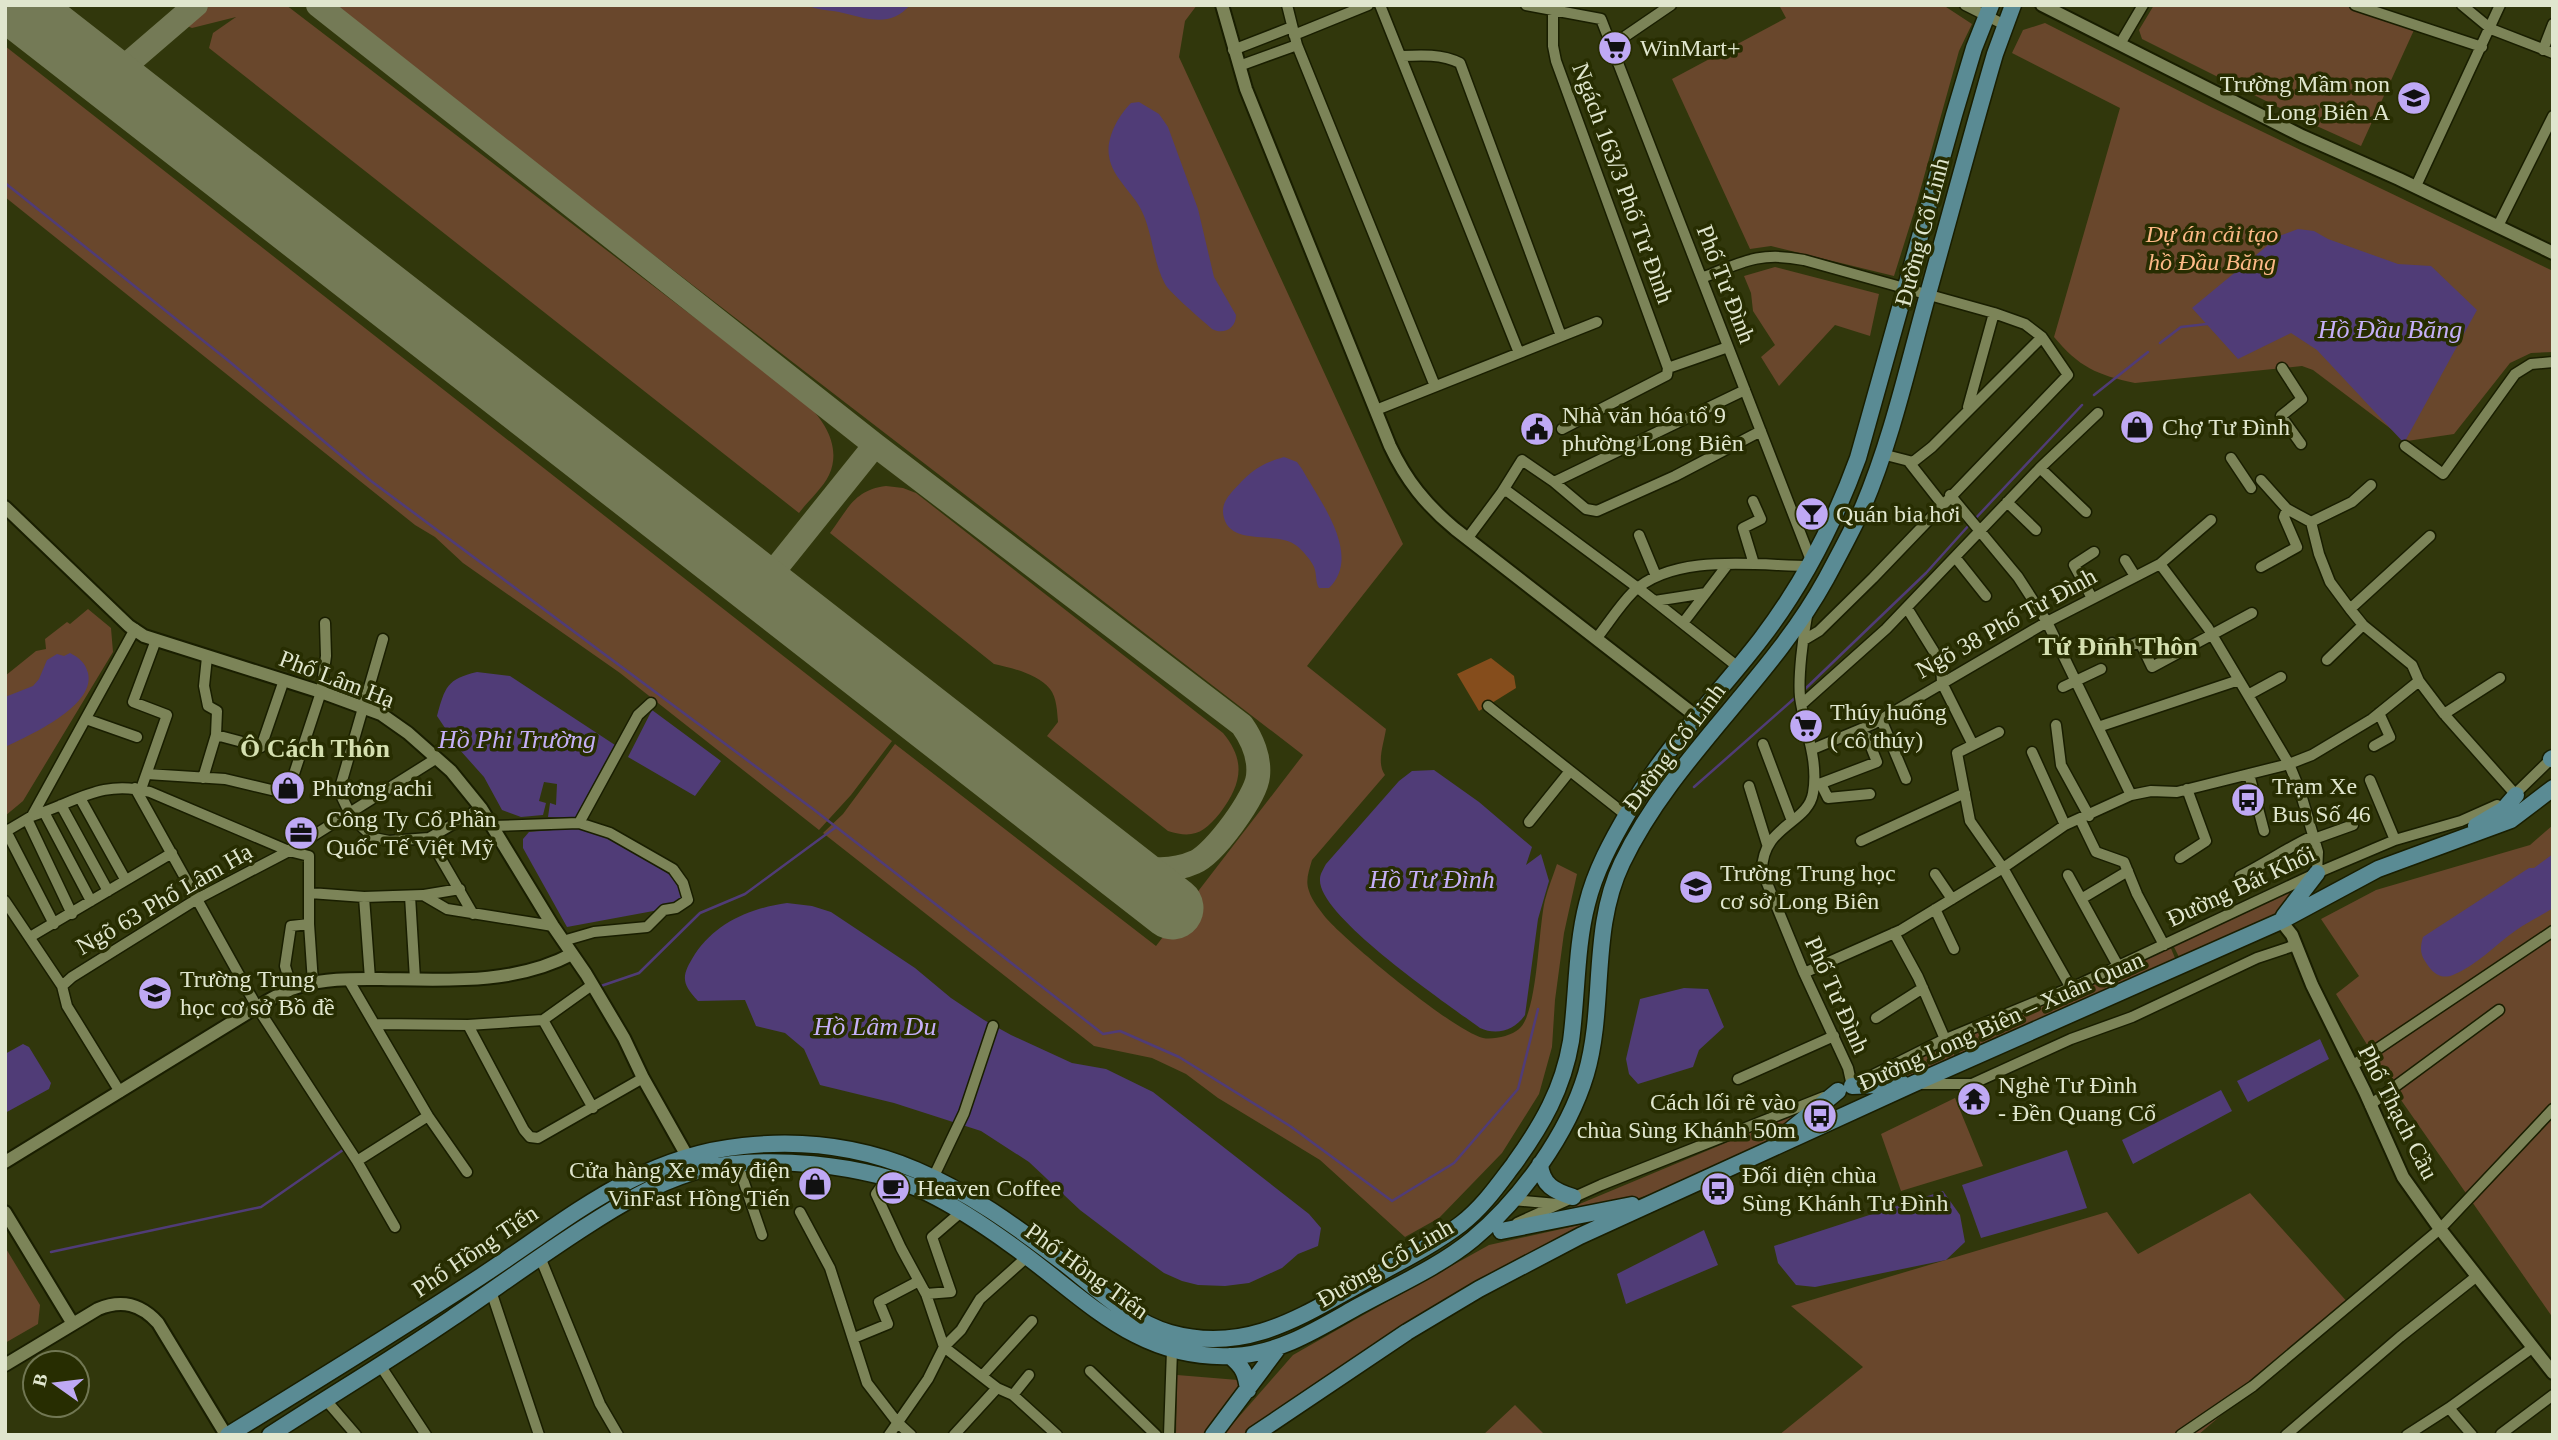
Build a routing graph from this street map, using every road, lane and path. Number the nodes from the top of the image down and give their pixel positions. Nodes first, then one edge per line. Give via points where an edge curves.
1 (1222, 5) edge
2 (1287, 5) edge
3 (1368, 5) edge
4 (1380, 5) edge
5 (1526, 5) edge
6 (1671, 5) edge
7 (1965, 5) edge
8 (2013, 5) edge
9 (2042, 5) edge
10 (2143, 5) edge
11 (2355, 5) edge
12 (2462, 5) edge
13 (2500, 5) edge
14 (2369, 7) edge
15 (1553, 10) junction
16 (1989, 11) edge
17 (2553, 24) edge
18 (2005, 25) junction
19 (2491, 29) junction
20 (1294, 36) junction
21 (2120, 44) junction
22 (1611, 46) junction
23 (2483, 47) junction
24 (1233, 50) junction
25 (2548, 51) edge
26 (1402, 56) junction
27 (1238, 66) junction
28 (2553, 116) edge
29 (2416, 186) junction
30 (2498, 226) junction
31 (2553, 253) edge
32 (1702, 278) junction
33 (1906, 288) junction
34 (1928, 294) junction
35 (1994, 313) junction
36 (1597, 322) dead end
37 (1561, 336) junction
38 (2042, 337) junction
39 (1728, 347) junction
40 (1519, 353) junction
41 (2553, 362) edge
42 (1668, 368) junction
43 (2282, 368) dead end
44 (1435, 386) junction
45 (1745, 390) junction
46 (1376, 410) junction
47 (1968, 410) junction
48 (2098, 413) dead end
49 (1562, 429) dead end
50 (1761, 431) junction
51 (2301, 444) dead end
52 (2405, 446) dead end
53 (1882, 454) junction
54 (2231, 458) dead end
55 (1909, 462) junction
56 (2040, 468) junction
57 (2261, 480) dead end
58 (1554, 482) junction
59 (2371, 485) dead end
60 (2251, 488) dead end
61 (1502, 492) junction
62 (1950, 495) junction
63 (1753, 501) dead end
64 (2007, 502) junction
65 (1942, 504) junction
66 (5, 507) edge
67 (2287, 509) junction
68 (2086, 512) dead end
69 (2211, 520) dead end
70 (2311, 522) junction
71 (1978, 528) junction
72 (2036, 530) dead end
73 (1639, 535) dead end
74 (2430, 536) dead end
75 (1467, 539) junction
76 (2094, 552) dead end
77 (1955, 557) junction
78 (2125, 560) dead end
79 (1728, 564) junction
80 (1754, 564) junction
81 (2160, 564) junction
82 (1812, 565) junction
83 (2261, 566) dead end
84 (1656, 576) junction
85 (2135, 576) junction
86 (1638, 588) junction
87 (1706, 593) junction
88 (1986, 596) dead end
89 (2092, 598) junction
90 (1654, 601) junction
91 (1907, 608) junction
92 (2350, 609) junction
93 (1807, 611) junction
94 (2252, 613) dead end
95 (2047, 622) junction
96 (326, 623) dead end
97 (1682, 623) junction
98 (2363, 625) junction
99 (135, 629) junction
100 (2212, 636) junction
101 (383, 639) dead end
102 (1596, 639) junction
103 (156, 640) junction
104 (1804, 640) junction
105 (2112, 643) dead end
106 (206, 657) junction
107 (2327, 660) dead end
108 (1738, 667) junction
109 (2101, 669) dead end
110 (2281, 677) dead end
111 (2500, 678) dead end
112 (284, 680) junction
113 (2239, 680) junction
114 (2074, 681) junction
115 (2419, 681) junction
116 (1942, 683) junction
117 (2063, 687) dead end
118 (321, 692) junction
119 (2248, 695) junction
120 (1801, 699) junction
121 (651, 703) dead end
122 (1488, 706) dead end
123 (365, 708) junction
124 (2379, 713) junction
125 (2444, 714) junction
126 (1697, 718) junction
127 (86, 719) junction
128 (1881, 719) junction
129 (2056, 725) dead end
130 (2098, 727) junction
131 (1999, 732) dead end
132 (216, 735) junction
133 (137, 737) dead end
134 (1867, 737) dead end
135 (1763, 744) dead end
136 (1973, 745) junction
137 (2374, 746) dead end
138 (1813, 749) junction
139 (2032, 752) dead end
140 (437, 758) junction
141 (2552, 758) edge
142 (2289, 764) junction
143 (1657, 767) junction
144 (1570, 771) junction
145 (147, 774) junction
146 (2249, 774) junction
147 (203, 778) junction
148 (1674, 779) junction
149 (1906, 779) dead end
150 (2370, 780) dead end
151 (1818, 785) junction
152 (1749, 786) dead end
153 (138, 788) junction
154 (2553, 788) edge
155 (2187, 789) junction
156 (1965, 793) junction
157 (1870, 794) dead end
158 (2516, 795) junction
159 (2131, 796) junction
160 (80, 798) junction
161 (61, 805) junction
162 (481, 808) junction
163 (44, 812) junction
164 (349, 812) junction
165 (1626, 815) junction
166 (29, 817) junction
167 (2085, 818) junction
168 (1792, 821) junction
169 (1529, 822) dead end
170 (579, 823) junction
171 (2065, 825) junction
172 (2353, 825) dead end
173 (492, 826) junction
174 (6, 830) edge
175 (2264, 831) dead end
176 (429, 838) junction
177 (2313, 838) junction
178 (2395, 840) junction
179 (1861, 841) dead end
180 (1768, 844) junction
181 (2436, 846) junction
182 (289, 852) junction
183 (172, 853) junction
184 (2180, 858) dead end
185 (2003, 868) junction
186 (2128, 871) junction
187 (2316, 873) junction
188 (1936, 874) dead end
189 (2068, 875) dead end
190 (2241, 876) dead end
191 (125, 879) junction
192 (460, 889) junction
193 (108, 891) junction
194 (310, 893) junction
195 (423, 895) junction
196 (410, 896) junction
197 (363, 897) junction
198 (197, 899) junction
199 (1951, 899) junction
200 (2081, 899) junction
201 (5, 901) edge
202 (91, 901) junction
203 (1935, 909) junction
204 (72, 914) junction
205 (474, 914) junction
206 (2281, 921) junction
207 (54, 924) junction
208 (309, 924) junction
209 (553, 926) junction
210 (2553, 930) edge
211 (1894, 933) junction
212 (30, 937) junction
213 (562, 941) junction
214 (2164, 944) junction
215 (2296, 944) junction
216 (1954, 949) dead end
217 (572, 954) junction
218 (2118, 966) junction
219 (1804, 973) junction
220 (348, 979) junction
221 (370, 979) junction
222 (415, 979) junction
223 (313, 983) junction
224 (592, 985) junction
225 (62, 986) junction
226 (1923, 988) junction
227 (2071, 988) junction
228 (292, 989) junction
229 (257, 1007) junction
230 (2499, 1010) dead end
231 (1876, 1018) dead end
232 (543, 1020) junction
233 (376, 1024) junction
234 (467, 1025) junction
235 (993, 1026) dead end
236 (1834, 1036) junction
237 (1945, 1039) junction
238 (2352, 1066) junction
239 (643, 1078) junction
240 (1738, 1079) dead end
241 (1913, 1084) junction
242 (1845, 1089) junction
243 (120, 1093) junction
244 (2370, 1105) junction
245 (593, 1108) junction
246 (2553, 1109) edge
247 (428, 1116) junction
248 (687, 1155) junction
249 (1760, 1155) junction
250 (357, 1161) junction
251 (5, 1162) edge
252 (1540, 1164) junction
253 (738, 1165) junction
254 (694, 1171) junction
255 (467, 1172) dead end
256 (934, 1176) junction
257 (888, 1177) junction
258 (1512, 1200) junction
259 (1565, 1201) junction
260 (1655, 1201) junction
261 (5, 1212) edge
262 (800, 1212) dead end
263 (961, 1212) junction
264 (395, 1227) dead end
265 (2441, 1229) junction
266 (1501, 1231) junction
267 (762, 1235) dead end
268 (1473, 1238) junction
269 (1027, 1256) junction
270 (540, 1257) junction
271 (2477, 1276) junction
272 (919, 1281) junction
273 (491, 1291) junction
274 (926, 1294) junction
275 (1032, 1321) dead end
276 (73, 1324) junction
277 (854, 1338) junction
278 (1172, 1342) junction
279 (944, 1347) junction
280 (1278, 1348) junction
281 (2532, 1348) junction
282 (1230, 1356) junction
283 (5, 1365) edge
284 (380, 1365) junction
285 (1090, 1371) dead end
286 (2553, 1373) edge
287 (1029, 1375) dead end
288 (982, 1376) junction
289 (997, 1388) junction
290 (1248, 1390) junction
291 (1013, 1395) junction
292 (2553, 1395) edge
293 (325, 1399) junction
294 (2449, 1408) junction
295 (897, 1422) junction
296 (2501, 1434) edge
297 (227, 1435) edge
298 (270, 1435) edge
299 (356, 1435) edge
300 (426, 1435) edge
301 (539, 1435) edge
302 (618, 1435) edge
303 (889, 1435) edge
304 (911, 1435) edge
305 (954, 1435) edge
306 (1057, 1435) edge
307 (1157, 1435) edge
308 (1169, 1435) edge
309 (1213, 1435) edge
310 (1254, 1435) edge
311 (2181, 1435) edge
312 (2286, 1435) edge
313 (2407, 1435) edge
314 (2472, 1435) edge

1 - 24 street
2 - 20 street
3 - 20 street
4 - 26 street
5 - 15 street
6 - 22 street
7 - 16 street
8 - 18 main road, Đường Cổ Linh
9 - 21 street
10 - 21 street
11 - 14 street
12 - 19 street
13 - 19 street
14 - 23 street
15 - 22 street, Phố Tư Đình via 1601,19
15 - 42 street, Ngách 163/3 Phố Tư Đình via 1556,61
16 - 18 street
16 - 33 main road, Đường Cổ Linh via 1954,115
17 - 25 street
18 - 34 main road, Đường Cổ Linh
19 - 23 street
19 - 25 street
20 - 24 street
20 - 27 street
20 - 44 street
21 - 29 street via 2302,136
22 - 32 street, Phố Tư Đình
23 - 29 street
24 - 27 street
26 - 37 street via 1450,58 1460,63
26 - 40 street
27 - 46 street
28 - 30 street
29 - 30 street
30 - 31 street
32 - 33 street via 1750,259 1777,256
32 - 39 street, Phố Tư Đình
33 - 34 street
33 - 82 main road, Đường Cổ Linh via 1858,458
34 - 35 street
34 - 53 main road, Đường Cổ Linh
35 - 38 street via 2025,324
35 - 47 street
36 - 37 street
37 - 40 street
38 - 47 street
38 - 62 street via 2068,375
39 - 42 street
39 - 45 street, Phố Tư Đình
40 - 44 street
41 - 52 street via 2531,364 2515,374 2443,474
42 - 49 street via 1667,375
43 - 51 street via 2302,399 2281,416
44 - 46 street
45 - 50 street, Phố Tư Đình
45 - 58 street
46 - 75 street via 1412,487
47 - 55 street via 1932,447
48 - 56 street
50 - 58 street via 1604,508 1591,511
50 - 82 street, Phố Tư Đình
53 - 55 street
53 - 93 main road, Đường Cổ Linh via 1863,506
54 - 60 street
55 - 65 street
56 - 64 street
56 - 68 street
57 - 67 street
58 - 61 street via 1522,460
59 - 70 street via 2352,502
61 - 75 street
61 - 86 street via 1507,491
62 - 65 street
62 - 71 street
63 - 80 street via 1761,519 1743,528
64 - 71 street
64 - 72 street
65 - 104 street via 1873,578
66 - 99 street, Phố Lâm Hạ
67 - 70 street
67 - 83 street via 2284,517 2297,547
69 - 81 street, Ngõ 38 Phố Tư Đình
70 - 92 street via 2330,582
71 - 77 street
71 - 95 street
73 - 84 street
74 - 92 street
75 - 102 street
76 - 89 street via 2074,565
77 - 88 street
77 - 91 street
78 - 85 street
79 - 80 street
79 - 84 street
79 - 87 street
80 - 82 street
81 - 85 street, Ngõ 38 Phố Tư Đình
81 - 100 street
82 - 108 main road, Đường Cổ Linh
84 - 86 street
85 - 89 street, Ngõ 38 Phố Tư Đình
86 - 90 street
86 - 102 street
87 - 90 street
87 - 97 street
89 - 95 street, Ngõ 38 Phố Tư Đình
90 - 97 street
91 - 116 street via 1941,663
91 - 120 street
92 - 98 street
93 - 104 street
93 - 148 main road, Đường Cổ Linh
94 - 100 street
95 - 114 street
95 - 116 street, Ngõ 38 Phố Tư Đình
96 - 118 street
97 - 108 street
98 - 107 street
98 - 115 street via 2412,665
99 - 103 street, Phố Lâm Hạ
99 - 127 street
100 - 105 street via 2152,667 2140,642 2117,650
100 - 113 street
101 - 123 street
102 - 126 street
103 - 106 street, Phố Lâm Hạ
103 - 145 street via 133,702 167,715
104 - 120 street
106 - 112 street, Phố Lâm Hạ
106 - 132 street via 204,686 208,706 217,711
108 - 126 main road, Đường Cổ Linh
109 - 114 street
110 - 119 street
111 - 125 street
112 - 118 street, Phố Lâm Hạ
112 - 132 street via 261,747
113 - 119 street
113 - 130 street
114 - 117 street
114 - 130 street
115 - 124 street
115 - 125 street
116 - 128 street, Ngõ 38 Phố Tư Đình
116 - 136 street
118 - 123 street, Phố Lâm Hạ
118 - 147 street via 285,793
119 - 142 street
120 - 138 street
121 - 170 street via 638,715
122 - 144 street
123 - 140 street, Phố Lâm Hạ via 391,720
123 - 164 street via 339,791
124 - 137 street via 2390,737
124 - 142 street via 2312,755
125 - 158 street
126 - 143 main road, Đường Cổ Linh
127 - 133 street
127 - 166 street
128 - 138 street, Ngõ 38 Phố Tư Đình
128 - 149 street
129 - 167 street via 2061,765
130 - 159 street
131 - 136 street
132 - 147 street
134 - 151 street via 1877,762
135 - 168 street
136 - 156 street via 1957,753
138 - 151 street
139 - 171 street
140 - 162 street, Phố Lâm Hạ
140 - 164 street, Ngõ 63 Phố Lâm Hạ
141 - 158 street, Đường Bát Khối
142 - 146 street
142 - 177 street
143 - 148 main road
143 - 165 main road, Đường Cổ Linh
144 - 165 street
144 - 169 street
145 - 147 street
145 - 153 street
146 - 155 street
146 - 175 street
148 - 252 main road, Đường Cổ Linh via 1614,882 1602,935 1589,1064 1581,1090
150 - 178 street
151 - 157 street via 1828,798
151 - 168 street
152 - 180 street
153 - 160 street, Ngõ 63 Phố Lâm Hạ via 105,788
153 - 182 street, Ngõ 63 Phố Lâm Hạ
153 - 183 street
154 - 181 main road, Đường Long Biên – Xuân Quan via 2511,820
155 - 159 street
155 - 184 street via 2206,841
156 - 179 street
156 - 185 street via 1970,821
158 - 178 street, Đường Bát Khối via 2461,821
158 - 181 main road via 2491,818
159 - 167 street
160 - 161 street, Ngõ 63 Phố Lâm Hạ
160 - 191 street
161 - 163 street, Ngõ 63 Phố Lâm Hạ
161 - 193 street
162 - 173 street, Phố Lâm Hạ
162 - 176 street
163 - 166 street, Ngõ 63 Phố Lâm Hạ
163 - 202 street
164 - 176 street via 374,838 402,842
164 - 182 street, Ngõ 63 Phố Lâm Hạ
165 - 278 main road, Đường Cổ Linh via 1586,907 1560,1087 1534,1136 1493,1192 1461,1224 1276,1329 1235,1338
166 - 174 street, Ngõ 63 Phố Lâm Hạ
166 - 204 street
167 - 171 street
167 - 186 street via 2096,852 2124,862
168 - 180 street
170 - 173 street
170 - 213 street via 610,833 673,869 688,900 664,910 647,927 594,932
171 - 185 street
172 - 177 street
173 - 209 street, Phố Lâm Hạ
174 - 207 street
176 - 192 street
177 - 187 street via 2318,852
177 - 190 street
178 - 187 street, Đường Bát Khối
180 - 219 street, Phố Tư Đình via 1762,871
181 - 206 main road, Đường Long Biên – Xuân Quan via 2378,869
182 - 194 street via 309,856
182 - 198 street, Ngõ 63 Phố Lâm Hạ
183 - 191 street
183 - 198 street
185 - 199 street
185 - 227 street
186 - 200 street
186 - 214 street
187 - 206 main road
187 - 214 street, Đường Bát Khối
188 - 199 street
189 - 200 street
191 - 193 street
192 - 195 street
192 - 205 street
193 - 202 street
194 - 197 street
194 - 208 street
195 - 196 street
195 - 205 street via 447,909
196 - 197 street
196 - 222 street
197 - 221 street
198 - 225 street, Ngõ 63 Phố Lâm Hạ
198 - 229 street
199 - 203 street
200 - 218 street
201 - 212 street
202 - 204 street
203 - 211 street
203 - 216 street
204 - 207 street
205 - 209 street
206 - 215 street, Phố Thạch Cầu
206 - 241 main road, Đường Long Biên – Xuân Quan
207 - 212 street
208 - 223 street
208 - 228 street via 292,926 285,967
209 - 213 street, Phố Lâm Hạ
210 - 238 street
211 - 219 street
211 - 226 street
212 - 225 street
213 - 217 street, Phố Lâm Hạ
214 - 218 street, Đường Bát Khối
215 - 238 street, Phố Thạch Cầu
215 - 241 street via 1972,1084
217 - 222 street via 519,974
217 - 224 street, Phố Lâm Hạ
218 - 227 street, Đường Bát Khối
219 - 236 street, Phố Tư Đình
220 - 221 street
220 - 223 street
220 - 233 street
221 - 222 street
223 - 228 street
224 - 232 street
224 - 239 street, Phố Lâm Hạ
225 - 243 street via 67,1006
226 - 231 street
226 - 237 street
227 - 237 street, Đường Bát Khối
228 - 229 street
229 - 243 street
229 - 250 street
230 - 244 street
232 - 234 street
232 - 245 street
233 - 234 street
233 - 247 street
234 - 245 street via 530,1137 538,1138
235 - 256 street via 964,1113
236 - 240 street
236 - 242 street, Phố Tư Đình via 1848,1068
237 - 242 street, Đường Bát Khối
238 - 244 street, Phố Thạch Cầu
239 - 245 street
239 - 248 street, Phố Lâm Hạ
241 - 242 main road
241 - 249 main road, Đường Long Biên – Xuân Quan
242 - 249 main road
242 - 259 street, Đường Bát Khối
243 - 251 street
244 - 265 street, Phố Thạch Cầu via 2403,1177
246 - 265 street
247 - 250 street
247 - 255 street
248 - 254 street, Phố Lâm Hạ
248 - 256 main road, Phố Hồng Tiến via 741,1146 816,1143 882,1156
248 - 297 main road, Phố Hồng Tiến via 605,1192 359,1355
249 - 260 main road, Đường Long Biên – Xuân Quan
250 - 264 street
252 - 258 main road, Đường Cổ Linh
252 - 259 main road via 1544,1181
253 - 254 main road, Phố Hồng Tiến
253 - 257 main road, Phố Hồng Tiến via 807,1163
253 - 267 street
254 - 270 main road, Phố Hồng Tiến via 620,1204
256 - 278 main road, Phố Hồng Tiến via 1030,1237
257 - 263 main road, Phố Hồng Tiến
257 - 272 street via 876,1194
258 - 259 street
258 - 268 main road, Đường Cổ Linh
259 - 266 street, Đường Bát Khối
260 - 266 main road
260 - 310 main road, Đường Long Biên – Xuân Quan via 1479,1289
261 - 276 street
262 - 277 street via 830,1268
263 - 269 main road, Phố Hồng Tiến
263 - 274 street via 932,1237 951,1292
265 - 271 street, Phố Thạch Cầu
265 - 311 street via 2252,1386
266 - 268 street, Đường Bát Khối
268 - 280 main road, Đường Cổ Linh via 1449,1256
269 - 278 main road, Phố Hồng Tiến via 1133,1335
269 - 279 street via 980,1299
270 - 273 main road, Phố Hồng Tiến
270 - 302 street via 600,1404
271 - 281 street, Phố Thạch Cầu
271 - 312 street
272 - 274 street
272 - 277 street via 879,1302 888,1324
273 - 284 main road, Phố Hồng Tiến
273 - 301 street
274 - 279 street
275 - 288 street
276 - 283 street
276 - 297 street via 114,1304 148,1312
277 - 295 street via 867,1383
278 - 282 main road, Đường Cổ Linh
278 - 308 street
279 - 288 street
279 - 295 street
280 - 282 main road, Đường Cổ Linh
280 - 290 main road
281 - 286 street, Phố Thạch Cầu
281 - 294 street
282 - 290 main road via 1242,1366
284 - 293 main road, Phố Hồng Tiến
284 - 300 street
285 - 307 street
287 - 291 street
288 - 289 street
289 - 291 street
289 - 305 street
290 - 309 main road
291 - 306 street
292 - 296 street
293 - 298 main road, Phố Hồng Tiến
293 - 299 street
294 - 313 street
294 - 314 street
295 - 303 street
295 - 304 street

